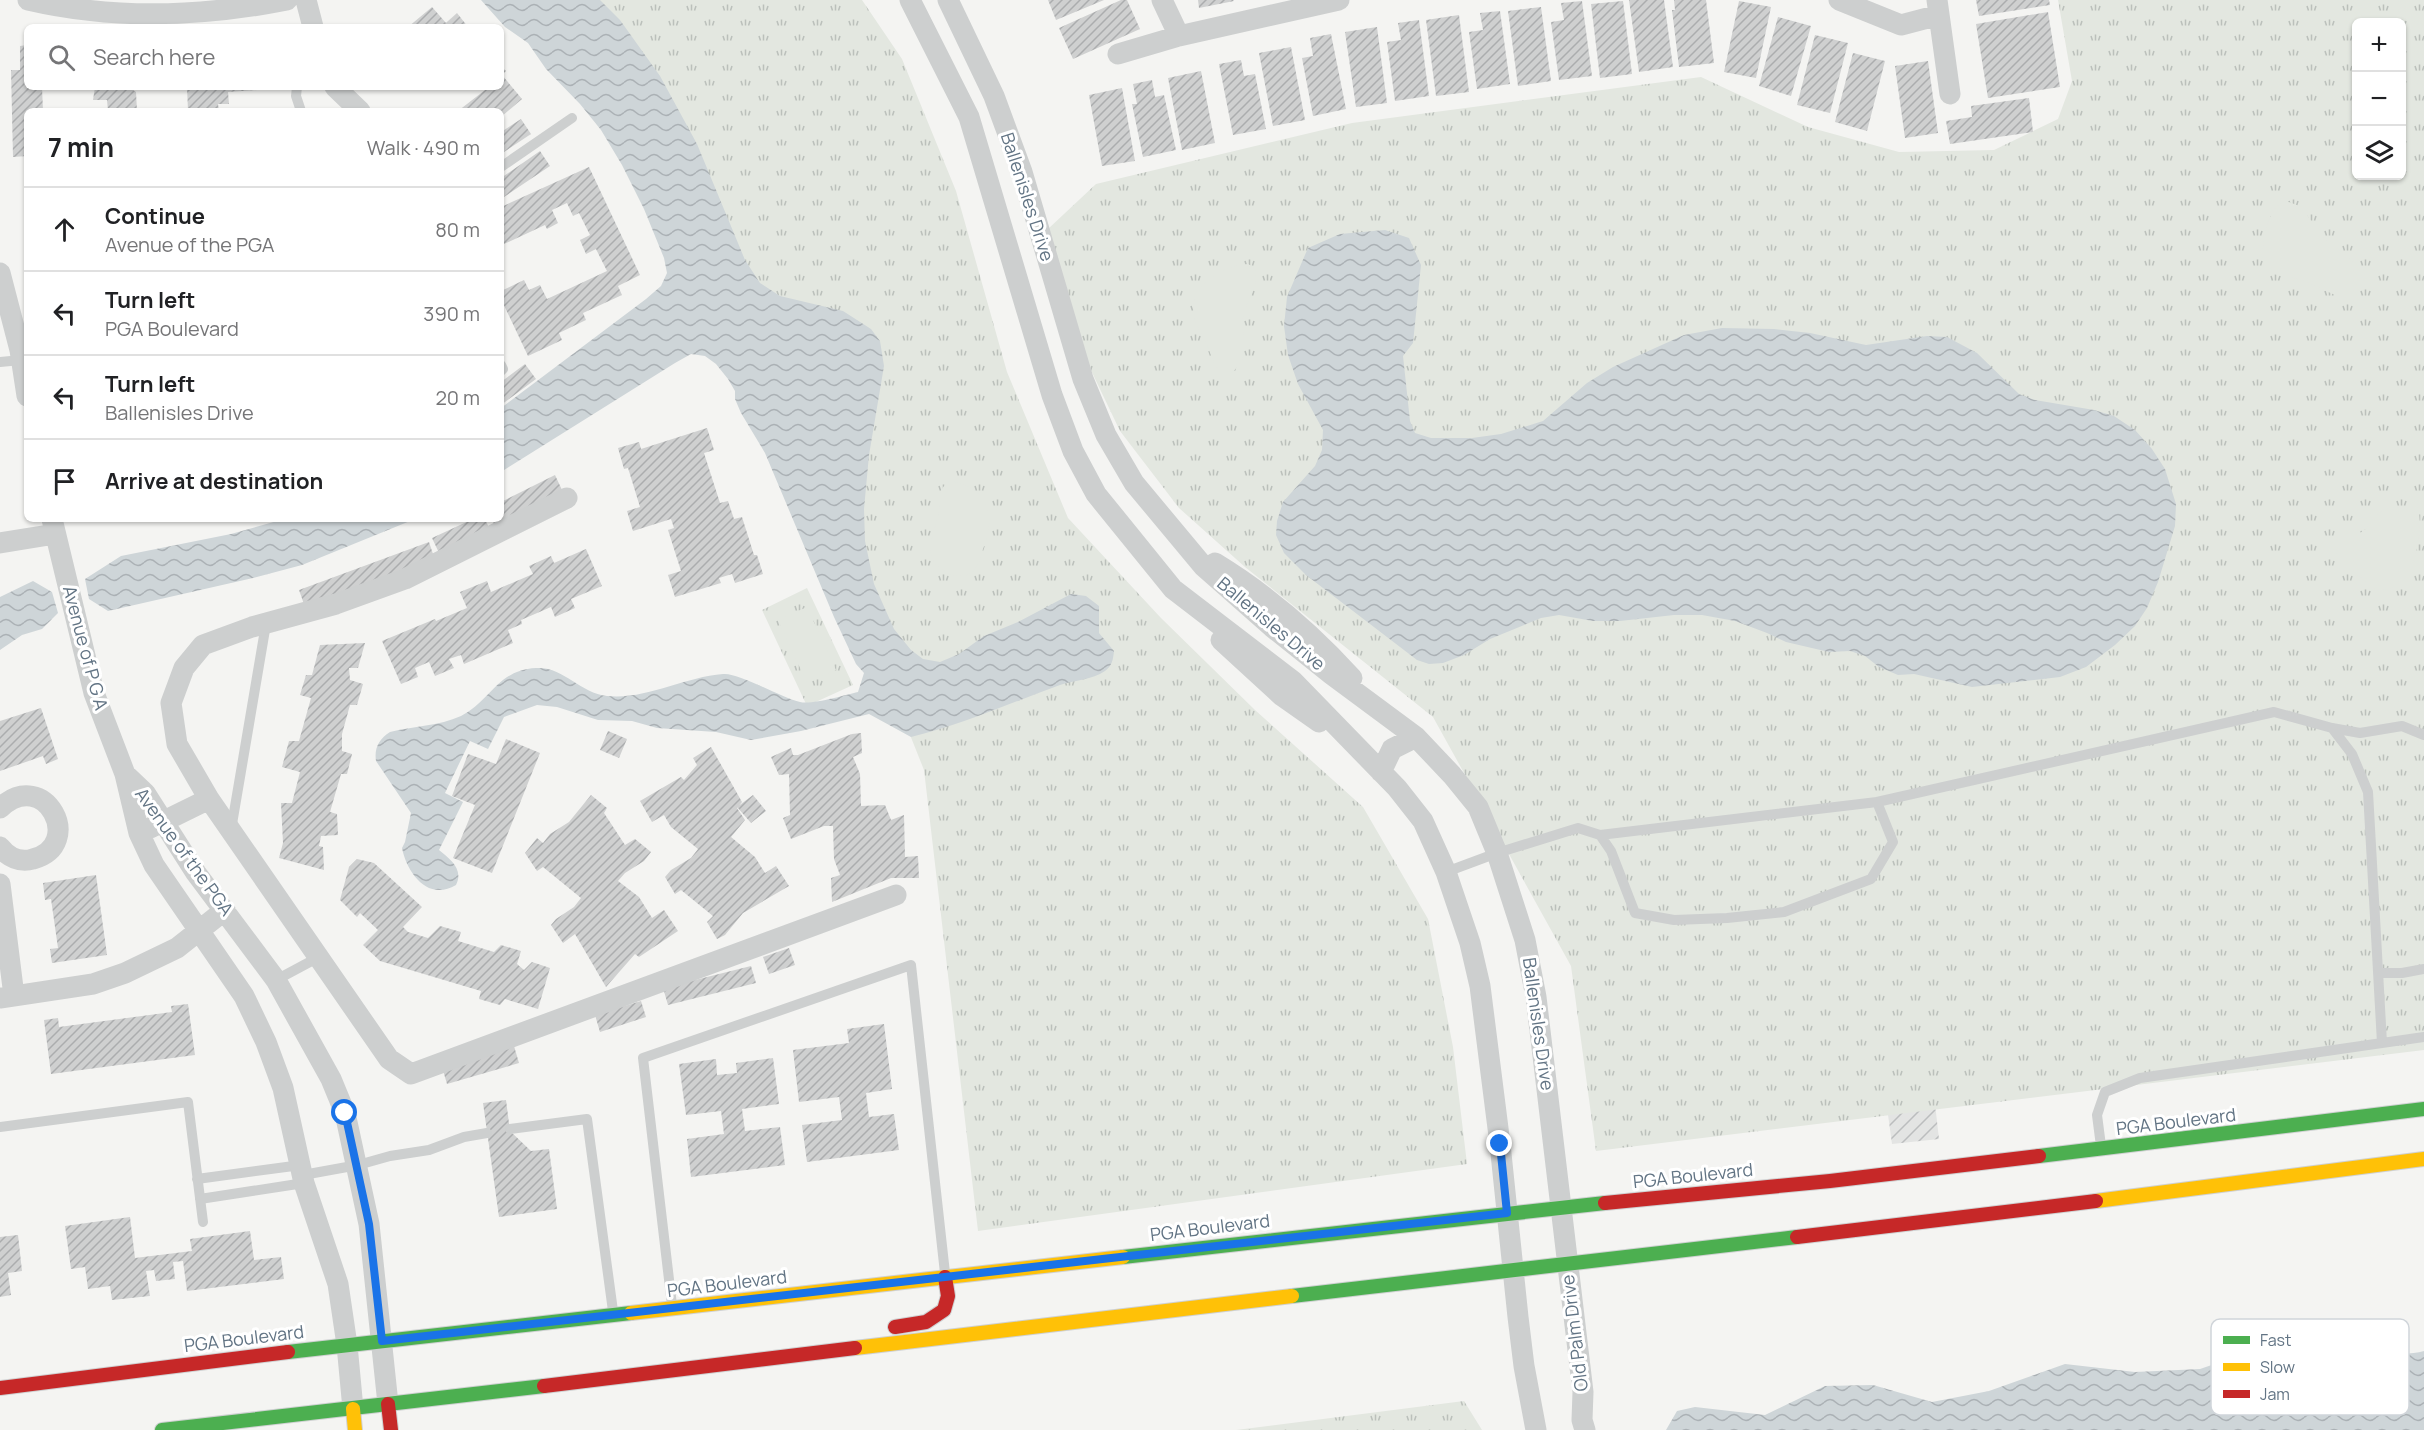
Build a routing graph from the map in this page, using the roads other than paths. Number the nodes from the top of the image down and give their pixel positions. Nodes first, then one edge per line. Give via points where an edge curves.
1 (28, 0) edge
2 (287, 0) edge
3 (306, 0) edge
4 (910, 0) edge
5 (948, 0) edge
6 (1162, 0) edge
7 (1339, 0) edge
8 (1839, 0) edge
9 (1938, 8) edge
10 (312, 24) edge
11 (1179, 36) junction
12 (1118, 54) dead end
13 (297, 90) edge
14 (337, 90) edge
15 (1950, 94) dead end
16 (300, 108) edge
17 (352, 108) edge
18 (572, 118) dead end
19 (504, 165) edge
20 (0, 273) edge
21 (21, 360) junction
22 (0, 362) edge
23 (24, 378) edge
24 (567, 498) dead end
25 (54, 526) edge
26 (0, 543) edge
27 (1192, 549) junction
28 (1173, 589) junction
29 (266, 624) junction
30 (1272, 627) junction
31 (1255, 651) junction
32 (1386, 715) junction
33 (2332, 728) junction
34 (2424, 735) edge
35 (1416, 736) junction
36 (1359, 750) junction
37 (1381, 772) junction
38 (125, 774) junction
39 (208, 799) junction
40 (1877, 802) junction
41 (0, 808) edge
42 (163, 822) junction
43 (231, 831) junction
44 (139, 833) junction
45 (1600, 835) junction
46 (0, 847) edge
47 (1497, 853) junction
48 (1446, 872) junction
49 (0, 884) edge
50 (896, 895) dead end
51 (225, 910) junction
52 (199, 931) junction
53 (319, 957) junction
54 (2424, 969) edge
55 (2379, 973) junction
56 (276, 980) junction
57 (7, 997) edge
58 (2424, 1036) edge
59 (2382, 1042) junction
60 (2424, 1109) edge
61 (0, 1127) edge
62 (510, 1129) dead end
63 (487, 1133) dead end
64 (2102, 1149) junction
65 (2424, 1159) edge
66 (358, 1165) junction
67 (303, 1174) junction
68 (197, 1179) junction
69 (200, 1199) junction
70 (1561, 1207) junction
71 (1507, 1213) junction
72 (203, 1222) dead end
73 (1564, 1235) joint
74 (1567, 1264) junction
75 (1513, 1271) junction
76 (945, 1277) junction
77 (672, 1308) junction
78 (613, 1315) junction
79 (883, 1329) dead end
80 (862, 1332) dead end
81 (382, 1341) junction
82 (347, 1345) junction
83 (753, 1360) junction
84 (0, 1388) edge
85 (388, 1404) junction
86 (354, 1419) edge
87 (162, 1430) edge
88 (391, 1430) edge
89 (1536, 1430) edge
90 (1585, 1430) edge

1 - 2 street via 114,14 197,13
3 - 10 street
4 - 28 street, Ballenisles Drive via 969,117 1052,395 1073,451 1096,494
5 - 27 street, Ballenisles Drive via 994,96 1022,172 1083,379 1106,435 1134,483
6 - 11 street
7 - 11 street
8 - 9 street via 1901,25
9 - 15 street
11 - 12 street
13 - 16 lane
14 - 17 street
18 - 19 lane
20 - 21 street
21 - 22 lane
21 - 23 street
24 - 29 street via 405,579
25 - 26 street
25 - 38 street, Avenue of P G A via 94,693
27 - 30 street, Ballenisles Drive via 1204,567
27 - 32 street via 1247,583 1324,647
28 - 31 street, Ballenisles Drive
28 - 36 street via 1282,696
29 - 39 street via 203,645 184,668 171,703 177,744
29 - 43 lane
30 - 31 street
30 - 32 street, Ballenisles Drive
31 - 36 street, Ballenisles Drive via 1293,681
32 - 35 street, Ballenisles Drive
33 - 34 lane via 2360,734 2402,726
33 - 40 lane via 2274,712
33 - 55 lane via 2352,754 2368,792
35 - 37 street via 1392,750
35 - 47 street, Ballenisles Drive via 1478,807
36 - 37 street, Ballenisles Drive
37 - 48 street, Ballenisles Drive via 1423,821
38 - 42 street, Avenue of the PGA via 145,793
38 - 44 street, Avenue of the PGA
39 - 42 street
39 - 43 street
40 - 45 lane
40 - 45 lane via 1893,842 1870,879 1784,912 1674,920 1635,913 1611,851
41 - 46 street via 22,796 35,797 51,808 58,825 51,849 41,857 16,859
42 - 44 street
42 - 51 street, Avenue of the PGA
43 - 53 street
44 - 52 street, Avenue of the PGA via 154,865
45 - 47 lane via 1578,828
47 - 48 lane
47 - 70 street, Ballenisles Drive via 1525,940 1536,997
48 - 71 street, Ballenisles Drive via 1480,986
49 - 57 street
50 - 53 street via 411,1074 389,1059
51 - 52 street
51 - 56 street, Avenue of the PGA
52 - 57 street via 177,948 103,980
52 - 67 street, Avenue of the PGA via 244,996 266,1042 283,1088
53 - 56 lane
54 - 55 lane
55 - 59 lane
56 - 66 street, Avenue of the PGA via 331,1079 345,1113
58 - 59 lane
59 - 64 lane via 2140,1078 2104,1092 2097,1115
60 - 64 main road, PGA Boulevard
61 - 68 lane via 188,1102
62 - 78 lane via 587,1119
63 - 66 lane
64 - 70 main road, PGA Boulevard
65 - 74 main road via 1853,1232
66 - 67 lane
66 - 81 street, Avenue of the PGA
67 - 68 lane
67 - 69 lane
67 - 82 street, Avenue of the PGA via 338,1284
68 - 69 lane
69 - 72 lane
70 - 71 main road, PGA Boulevard
70 - 73 street, Ballenisles Drive
71 - 75 street, Ballenisles Drive
71 - 76 main road, PGA Boulevard
73 - 74 street, Old Palm Drive
74 - 75 main road
74 - 90 street, Old Palm Drive
75 - 83 main road
75 - 89 street
76 - 77 main road, PGA Boulevard
76 - 77 lane via 911,965 643,1058
76 - 79 main road via 948,1296 944,1310 926,1322
77 - 78 main road, PGA Boulevard
78 - 81 main road, PGA Boulevard
80 - 83 main road
81 - 82 main road, PGA Boulevard
81 - 85 street, Avenue of the PGA
82 - 84 main road, PGA Boulevard
82 - 86 street, Avenue of the PGA
83 - 85 main road
85 - 86 main road
85 - 88 main road
86 - 87 main road

